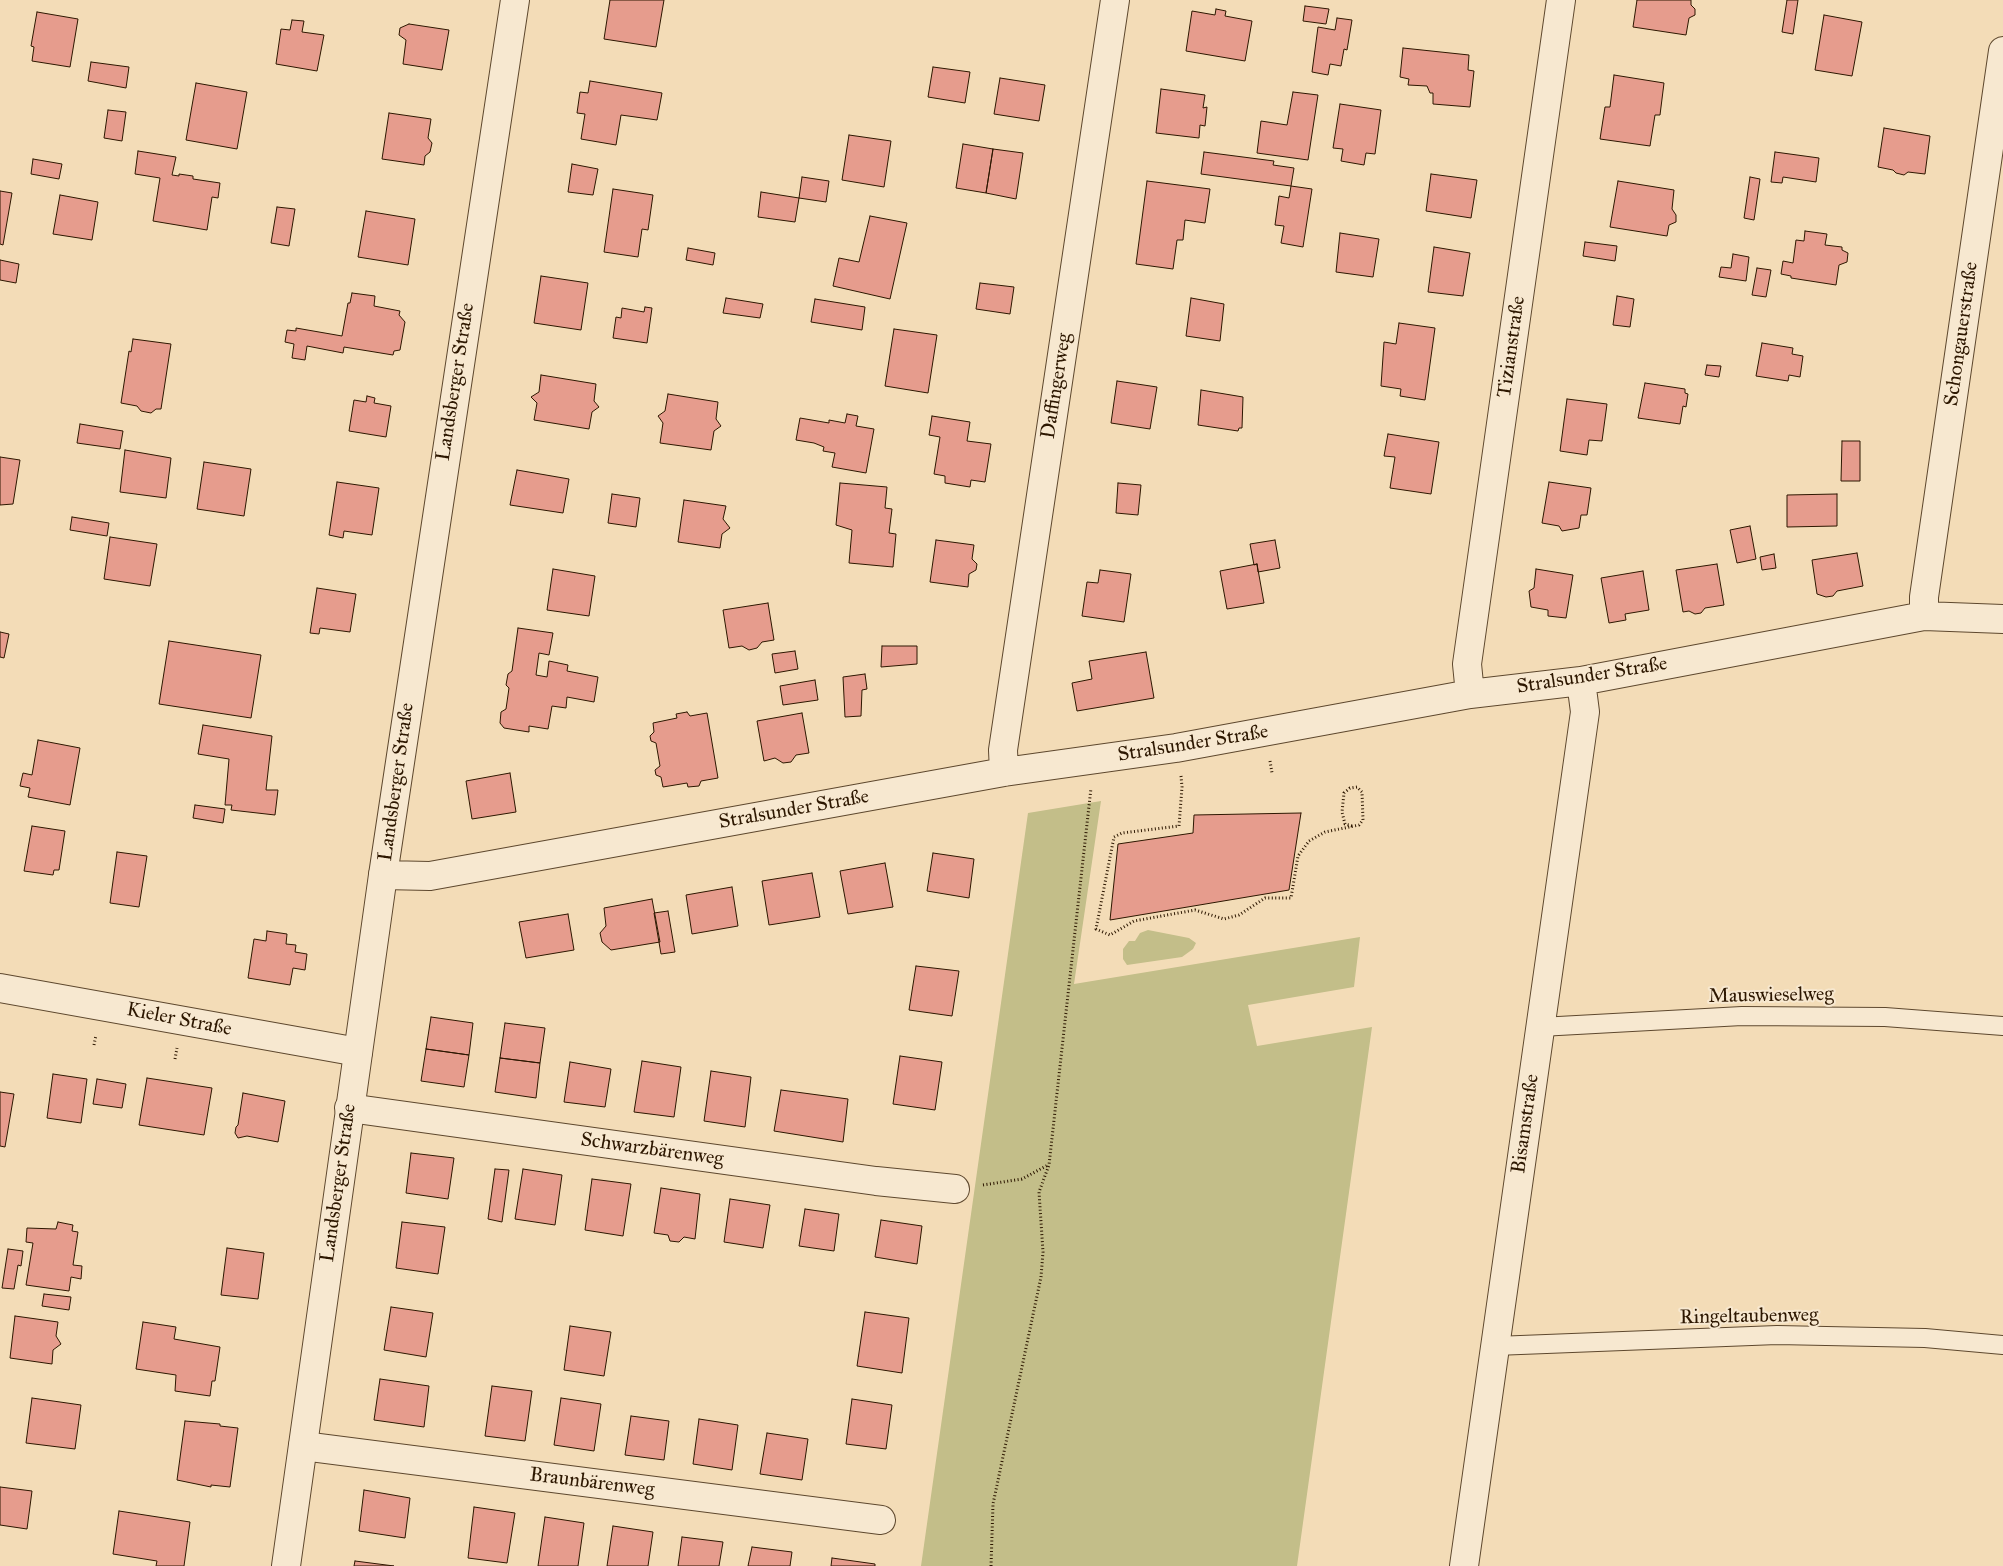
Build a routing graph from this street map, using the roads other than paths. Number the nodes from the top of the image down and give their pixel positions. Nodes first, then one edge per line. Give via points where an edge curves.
1 (515, 0) edge
2 (1115, 0) edge
3 (1561, 0) edge
4 (2003, 51) edge
5 (1924, 616) junction
6 (2003, 619) edge
7 (1581, 682) junction
8 (1470, 694) junction
9 (1004, 772) junction
10 (383, 875) junction
11 (0, 988) edge
12 (2003, 1026) edge
13 (1540, 1028) junction
14 (358, 1052) junction
15 (349, 1108) junction
16 (955, 1189) road end
17 (2003, 1345) edge
18 (1495, 1346) junction
19 (303, 1446) junction
20 (881, 1520) dead end
21 (286, 1566) edge
22 (1464, 1566) edge

1 - 10 street, Landsberger Straße
2 - 9 street, Daffingerweg via 1002,750
3 - 8 street, Tizianstraße via 1467,664
4 - 5 street, Schongauerstraße via 1924,596
5 - 6 street, Stralsunder Straße
5 - 7 street, Stralsunder Straße
7 - 8 street, Stralsunder Straße
7 - 13 street, Bisamstraße via 1585,712
8 - 9 street, Stralsunder Straße via 1316,724
9 - 10 street, Stralsunder Straße via 430,876
10 - 14 street, Landsberger Straße
11 - 14 street, Kieler Straße
12 - 13 lane, Mauswieselweg via 1885,1017 1742,1016
13 - 18 street, Bisamstraße
14 - 15 street, Landsberger Straße
15 - 16 street, Schwarzbärenweg via 876,1181
15 - 19 street, Landsberger Straße
17 - 18 lane, Ringeltaubenweg via 1925,1338 1777,1335
18 - 22 street, Bisamstraße
19 - 20 street, Braunbärenweg
19 - 21 street, Landsberger Straße

